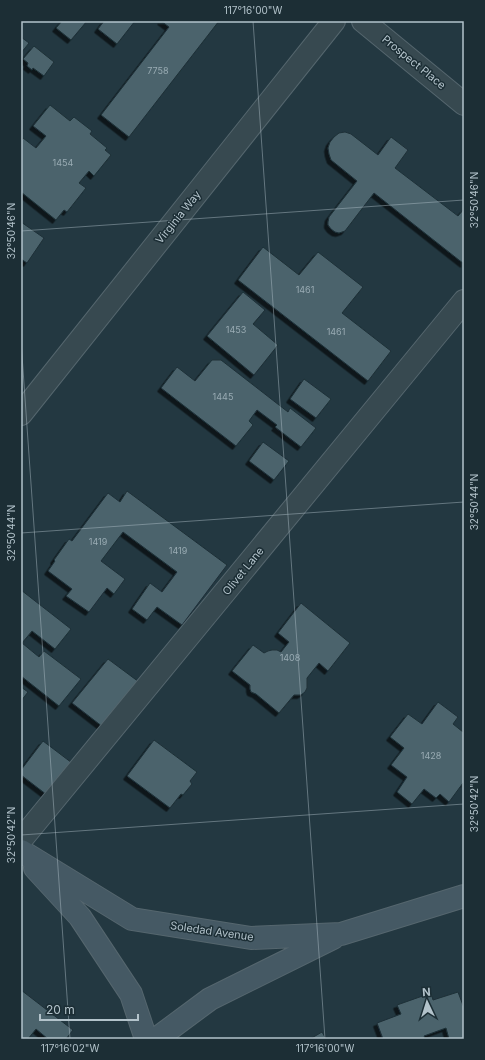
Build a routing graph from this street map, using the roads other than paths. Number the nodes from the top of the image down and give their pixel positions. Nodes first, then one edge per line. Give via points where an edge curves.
1 (334, 21) edge
2 (364, 21) edge
3 (464, 104) edge
4 (464, 301) edge
5 (21, 414) edge
6 (21, 840) edge
7 (21, 852) edge
8 (464, 886) edge
9 (464, 896) edge
10 (441, 903) junction
11 (341, 934) junction
12 (146, 1039) edge
13 (156, 1039) edge

1 - 5 street, Virginia Way
2 - 3 street, Prospect Place
4 - 6 street, Olivet Lane
7 - 11 street, Soledad Avenue via 132,919 251,938
7 - 12 street via 80,917 131,994
8 - 10 street
9 - 10 street, Soledad Avenue
10 - 11 street, Soledad Avenue
11 - 13 street via 210,999

